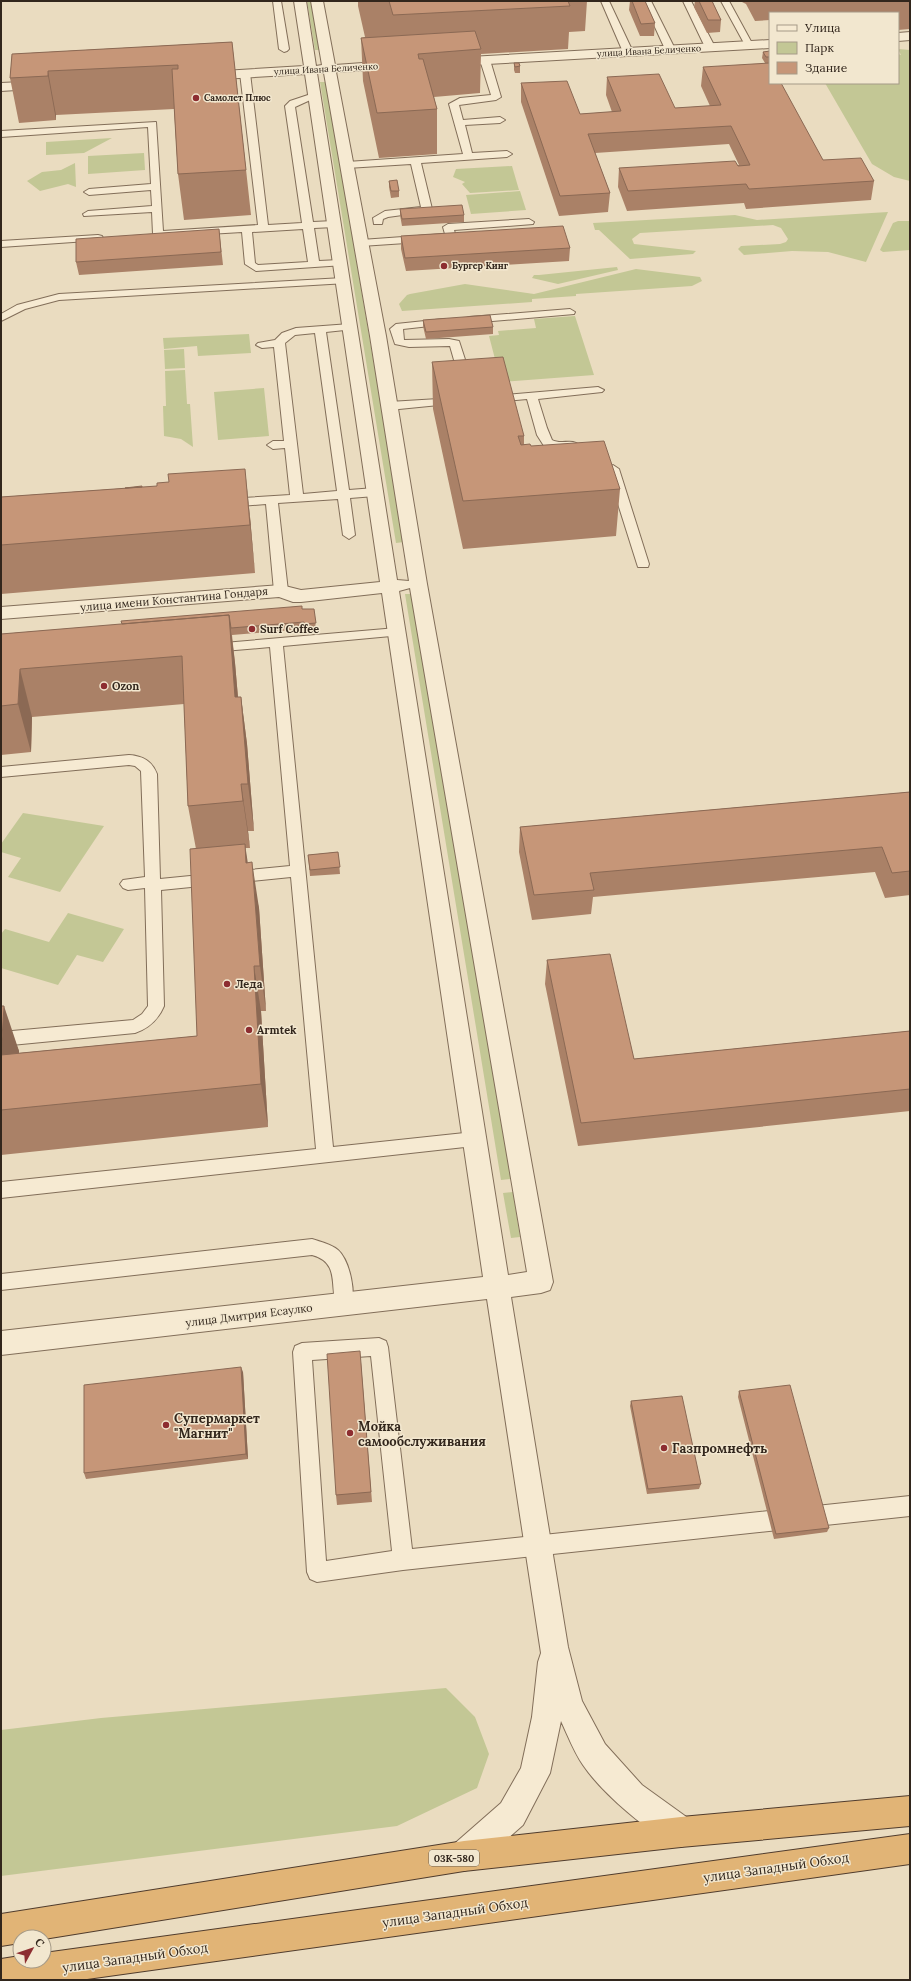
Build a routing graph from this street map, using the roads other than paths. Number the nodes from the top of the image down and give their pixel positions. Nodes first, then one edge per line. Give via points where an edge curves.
1 (277, 1) edge
2 (300, 1) edge
3 (317, 1) edge
4 (605, 1) edge
5 (647, 1) edge
6 (687, 1) edge
7 (725, 1) edge
8 (910, 36) edge
9 (899, 37) edge
10 (769, 44) edge
11 (749, 45) junction
12 (710, 47) junction
13 (284, 49) dead end
14 (670, 49) junction
15 (628, 52) junction
16 (486, 60) junction
17 (439, 62) edge
18 (400, 65) edge
19 (329, 68) junction
20 (310, 70) junction
21 (245, 73) junction
22 (190, 76) edge
23 (56, 84) edge
24 (1, 87) edge
25 (314, 96) junction
26 (500, 120) dead end
27 (459, 123) junction
28 (1, 134) edge
29 (507, 154) dead end
30 (468, 156) junction
31 (415, 160) junction
32 (347, 165) junction
33 (156, 187) junction
34 (89, 192) dead end
35 (157, 209) junction
36 (88, 214) dead end
37 (401, 221) edge
38 (378, 222) junction
39 (529, 222) dead end
40 (334, 224) junction
41 (357, 224) junction
42 (308, 225) junction
43 (53, 228) dead end
44 (264, 228) junction
45 (247, 229) junction
46 (105, 237) edge
47 (53, 241) junction
48 (361, 243) junction
49 (1, 244) edge
50 (314, 265) junction
51 (341, 272) junction
52 (570, 312) dead end
53 (1, 318) edge
54 (350, 327) junction
55 (320, 329) junction
56 (424, 333) edge
57 (397, 335) junction
58 (378, 336) junction
59 (279, 343) junction
60 (262, 345) dead end
61 (598, 390) dead end
62 (532, 396) junction
63 (470, 398) junction
64 (389, 406) junction
65 (290, 444) junction
66 (589, 444) edge
67 (273, 445) dead end
68 (609, 455) edge
69 (375, 492) junction
70 (343, 494) junction
71 (297, 498) junction
72 (272, 500) junction
73 (217, 504) edge
74 (349, 535) dead end
75 (643, 564) dead end
76 (418, 584) junction
77 (390, 586) junction
78 (281, 591) junction
79 (1, 613) edge
80 (397, 632) junction
81 (276, 642) junction
82 (197, 649) edge
83 (1, 772) edge
84 (298, 871) junction
85 (153, 883) junction
86 (128, 884) dead end
87 (1, 1039) edge
88 (474, 1139) junction
89 (326, 1155) junction
90 (1, 1190) edge
91 (1, 1282) edge
92 (497, 1287) junction
93 (344, 1304) junction
94 (1, 1343) edge
95 (910, 1506) edge
96 (538, 1547) junction
97 (403, 1560) junction
98 (554, 1647) junction
99 (910, 1811) edge
100 (681, 1832) junction
101 (910, 1849) edge
102 (464, 1856) junction
103 (1, 1930) edge
104 (1, 1975) edge

1 - 13 lane
2 - 20 street
3 - 19 street
4 - 15 lane
5 - 14 lane
6 - 12 lane
7 - 11 lane
8 - 9 street
10 - 11 street, улица Ивана Беличенко
11 - 12 street, улица Ивана Беличенко
12 - 14 street, улица Ивана Беличенко
14 - 15 street, улица Ивана Беличенко
15 - 16 street, улица Ивана Беличенко
16 - 17 street, улица Ивана Беличенко
16 - 27 lane via 496,97 456,102 454,104
18 - 19 street, улица Ивана Беличенко
19 - 20 street, улица Ивана Беличенко
19 - 32 street
20 - 21 street, улица Ивана Беличенко
20 - 25 street
21 - 22 street, улица Ивана Беличенко
21 - 44 lane
23 - 24 street
25 - 40 street
25 - 42 lane via 290,106
26 - 27 lane
27 - 30 lane
28 - 33 lane via 153,124
29 - 30 lane
30 - 31 lane
31 - 32 lane
31 - 38 lane via 427,209 385,214 378,218
32 - 41 street
33 - 34 lane
33 - 35 lane
35 - 36 lane
35 - 45 lane via 154,234
37 - 38 lane
38 - 41 lane
39 - 48 lane via 448,227 450,238
40 - 42 lane
40 - 51 street
41 - 48 street
42 - 44 lane
42 - 50 lane
43 - 47 lane
44 - 45 lane
45 - 50 lane via 252,266 259,269
46 - 47 lane
47 - 49 lane
48 - 58 street
50 - 51 lane
51 - 53 lane via 59,297 21,307
51 - 54 street
52 - 57 lane via 406,324 396,329
54 - 55 lane
54 - 69 street
55 - 59 lane via 288,334 281,338
55 - 70 lane
56 - 57 lane
57 - 58 lane
57 - 63 lane via 402,344 455,343
58 - 64 street
59 - 60 lane
59 - 65 lane
61 - 62 lane
62 - 63 lane
62 - 66 lane via 548,442 558,446
63 - 64 lane
64 - 76 street
65 - 67 lane
65 - 71 lane
68 - 75 lane
69 - 70 lane
69 - 77 street
70 - 71 lane
70 - 74 lane
71 - 72 lane
72 - 73 lane
72 - 78 lane
76 - 77 street, улица имени Константина Гондаря
76 - 92 street, улица Дмитрия Есаулко via 541,1282
77 - 78 street, улица имени Константина Гондаря via 301,596
77 - 80 street
78 - 79 street, улица имени Константина Гондаря
80 - 81 lane
80 - 88 street
81 - 82 lane
81 - 84 lane
83 - 85 lane via 128,760 138,760 147,765 150,774
84 - 85 lane
84 - 89 lane
85 - 86 lane
85 - 87 lane via 156,1006 153,1014 134,1026
88 - 89 lane
88 - 92 street
89 - 90 lane
91 - 93 lane via 312,1247 324,1249 334,1257 341,1269
92 - 93 street, улица Дмитрия Есаулко
92 - 96 street
93 - 94 street, улица Дмитрия Есаулко
95 - 96 lane
96 - 97 lane
96 - 98 street
97 - 97 lane via 379,1347 302,1352 317,1572
98 - 100 street via 568,1705 594,1755 631,1796
98 - 102 street via 547,1717 534,1773 512,1814
99 - 100 highway, 03К-580
100 - 102 highway, 03К-580
101 - 104 highway, улица Западный Обход
102 - 103 highway, 03К-580

